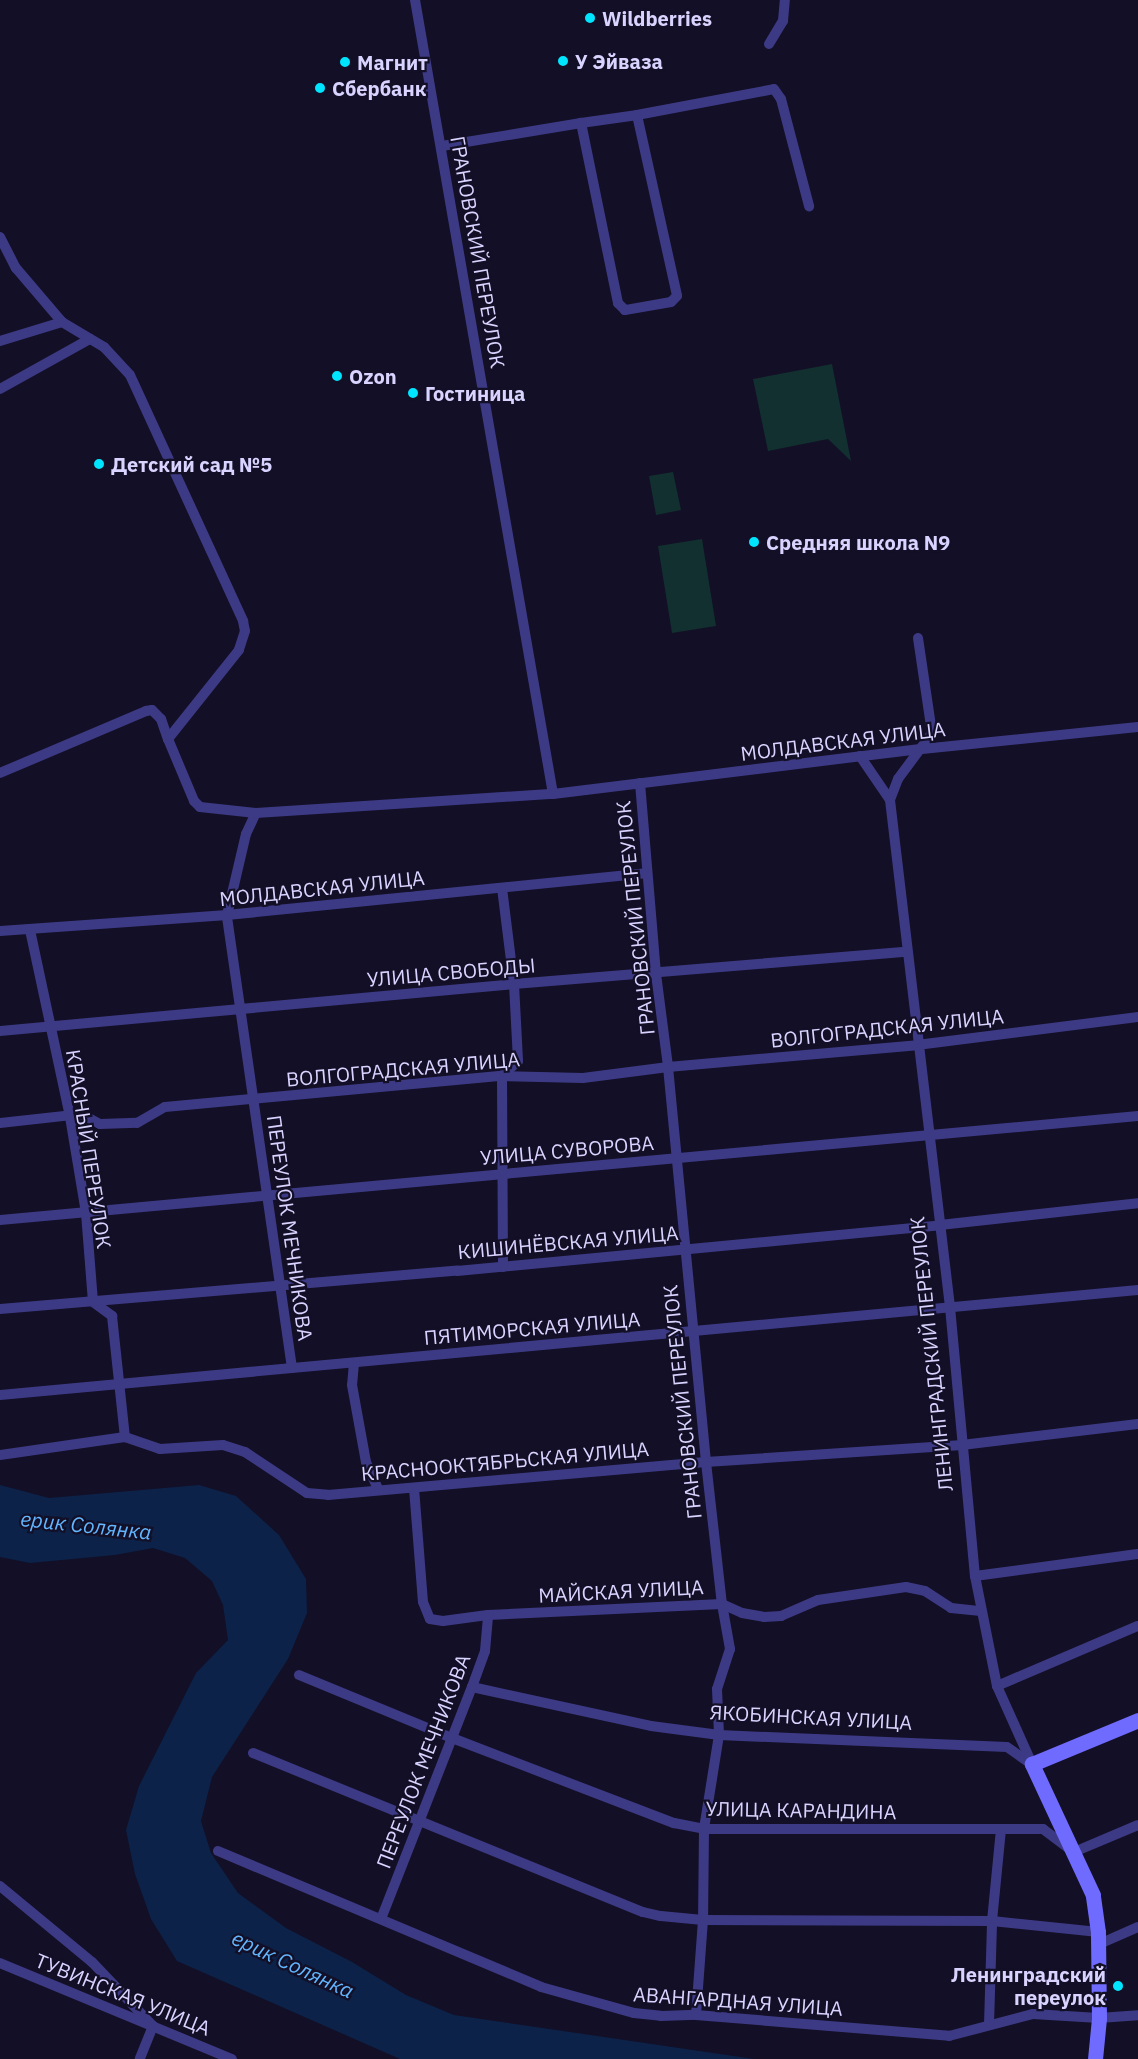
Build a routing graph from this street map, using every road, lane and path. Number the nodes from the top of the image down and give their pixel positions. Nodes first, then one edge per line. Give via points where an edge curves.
1 (415, 0) edge
2 (784, 0) edge
3 (769, 44) dead end
4 (637, 115) junction
5 (581, 123) junction
6 (442, 146) junction
7 (809, 206) dead end
8 (0, 237) edge
9 (62, 322) junction
10 (90, 339) junction
11 (0, 341) edge
12 (0, 389) edge
13 (918, 638) dead end
14 (1138, 727) edge
15 (168, 739) junction
16 (922, 749) junction
17 (860, 756) junction
18 (0, 773) edge
19 (640, 783) junction
20 (554, 794) junction
21 (890, 800) junction
22 (256, 813) junction
23 (646, 873) junction
24 (502, 888) junction
25 (227, 915) junction
26 (30, 930) junction
27 (0, 931) edge
28 (906, 952) junction
29 (656, 974) junction
30 (514, 984) junction
31 (242, 1008) junction
32 (1138, 1017) edge
33 (50, 1025) junction
34 (0, 1031) edge
35 (917, 1045) junction
36 (668, 1067) junction
37 (502, 1076) junction
38 (254, 1100) junction
39 (1138, 1116) edge
40 (70, 1117) junction
41 (0, 1123) edge
42 (929, 1135) junction
43 (675, 1159) junction
44 (502, 1174) junction
45 (268, 1195) junction
46 (1138, 1203) edge
47 (86, 1213) junction
48 (0, 1220) edge
49 (940, 1225) junction
50 (685, 1250) junction
51 (503, 1267) junction
52 (280, 1286) junction
53 (1138, 1290) edge
54 (93, 1302) junction
55 (950, 1307) junction
56 (0, 1309) edge
57 (693, 1332) junction
58 (354, 1363) junction
59 (292, 1368) junction
60 (118, 1383) junction
61 (0, 1395) edge
62 (1138, 1424) edge
63 (125, 1437) junction
64 (962, 1445) junction
65 (0, 1455) edge
66 (706, 1462) junction
67 (414, 1488) junction
68 (378, 1489) junction
69 (1138, 1554) edge
70 (975, 1576) junction
71 (722, 1604) junction
72 (981, 1611) junction
73 (488, 1615) junction
74 (1138, 1626) edge
75 (299, 1675) dead end
76 (997, 1686) junction
77 (472, 1687) junction
78 (1138, 1720) edge
79 (719, 1735) junction
80 (452, 1738) junction
81 (253, 1753) dead end
82 (1032, 1764) junction
83 (418, 1820) junction
84 (1138, 1825) edge
85 (704, 1829) junction
86 (1001, 1830) junction
87 (218, 1851) dead end
88 (1074, 1852) junction
89 (0, 1886) edge
90 (381, 1919) junction
91 (703, 1920) junction
92 (992, 1920) junction
93 (1138, 1927) edge
94 (1097, 1938) junction
95 (0, 1963) edge
96 (696, 2015) junction
97 (1138, 2015) edge
98 (1099, 2018) junction
99 (989, 2025) junction
100 (153, 2026) junction
101 (140, 2059) edge
102 (232, 2059) edge
103 (1095, 2059) edge

1 - 6 street, ГРАНОВСКИЙ ПЕРЕУЛОК
2 - 3 street via 783,21
4 - 5 street
4 - 5 street via 677,296 671,302 628,310 618,303
4 - 7 street via 774,89 781,99
5 - 6 street
6 - 20 street, ГРАНОВСКИЙ ПЕРЕУЛОК
8 - 9 street via 16,268
9 - 10 street
9 - 11 street
10 - 12 street
10 - 15 street via 104,347 130,375 245,631 239,650
13 - 16 street via 932,733
14 - 16 street, МОЛДАВСКАЯ УЛИЦА
15 - 18 street via 157,714 146,711
15 - 22 street, МОЛДАВСКАЯ УЛИЦА via 200,807
16 - 17 street, МОЛДАВСКАЯ УЛИЦА
16 - 21 street via 898,778
17 - 19 street, МОЛДАВСКАЯ УЛИЦА
17 - 21 street
19 - 20 street, МОЛДАВСКАЯ УЛИЦА
19 - 23 street, ГРАНОВСКИЙ ПЕРЕУЛОК
20 - 22 street, МОЛДАВСКАЯ УЛИЦА
21 - 28 street, ЛЕНИНГРАДСКИЙ ПЕРЕУЛОК
22 - 25 street via 246,834
23 - 24 street, МОЛДАВСКАЯ УЛИЦА
23 - 29 street, ГРАНОВСКИЙ ПЕРЕУЛОК
24 - 25 street, МОЛДАВСКАЯ УЛИЦА
24 - 30 street
25 - 26 street, МОЛДАВСКАЯ УЛИЦА
25 - 31 street, ПЕРЕУЛОК МЕЧНИКОВА
26 - 27 street, МОЛДАВСКАЯ УЛИЦА
26 - 33 street, КРАСНЫЙ ПЕРЕУЛОК
28 - 29 street, УЛИЦА СВОБОДЫ
28 - 35 street, ЛЕНИНГРАДСКИЙ ПЕРЕУЛОК
29 - 30 street, УЛИЦА СВОБОДЫ
29 - 36 street, ГРАНОВСКИЙ ПЕРЕУЛОК
30 - 31 street, УЛИЦА СВОБОДЫ
30 - 37 street via 518,1061
31 - 33 street, УЛИЦА СВОБОДЫ
31 - 38 street, ПЕРЕУЛОК МЕЧНИКОВА
32 - 35 street, ВОЛГОГРАДСКАЯ УЛИЦА
33 - 34 street, УЛИЦА СВОБОДЫ
33 - 40 street, КРАСНЫЙ ПЕРЕУЛОК
35 - 36 street, ВОЛГОГРАДСКАЯ УЛИЦА
35 - 42 street, ЛЕНИНГРАДСКИЙ ПЕРЕУЛОК
36 - 37 street, ВОЛГОГРАДСКАЯ УЛИЦА via 583,1078
36 - 43 street, ГРАНОВСКИЙ ПЕРЕУЛОК
37 - 38 street, ВОЛГОГРАДСКАЯ УЛИЦА
37 - 44 street
38 - 40 street, ВОЛГОГРАДСКАЯ УЛИЦА via 165,1107 137,1123 100,1124 81,1114
38 - 45 street, ПЕРЕУЛОК МЕЧНИКОВА
39 - 42 street, УЛИЦА СУВОРОВА
40 - 41 street, ВОЛГОГРАДСКАЯ УЛИЦА
40 - 47 street, КРАСНЫЙ ПЕРЕУЛОК
42 - 43 street, УЛИЦА СУВОРОВА
42 - 49 street, ЛЕНИНГРАДСКИЙ ПЕРЕУЛОК
43 - 44 street, УЛИЦА СУВОРОВА
43 - 50 street, ГРАНОВСКИЙ ПЕРЕУЛОК
44 - 45 street, УЛИЦА СУВОРОВА
44 - 51 street
45 - 47 street, УЛИЦА СУВОРОВА
45 - 52 street, ПЕРЕУЛОК МЕЧНИКОВА
46 - 49 street, КИШИНЁВСКАЯ УЛИЦА
47 - 48 street, УЛИЦА СУВОРОВА
47 - 54 street, КРАСНЫЙ ПЕРЕУЛОК
49 - 50 street, КИШИНЁВСКАЯ УЛИЦА
49 - 55 street, ЛЕНИНГРАДСКИЙ ПЕРЕУЛОК
50 - 51 street, КИШИНЁВСКАЯ УЛИЦА
50 - 57 street, ГРАНОВСКИЙ ПЕРЕУЛОК
51 - 52 street, КИШИНЁВСКАЯ УЛИЦА
52 - 54 street, КИШИНЁВСКАЯ УЛИЦА
52 - 59 street, ПЕРЕУЛОК МЕЧНИКОВА
53 - 55 street, ПЯТИМОРСКАЯ УЛИЦА
54 - 56 street, КИШИНЁВСКАЯ УЛИЦА
54 - 60 street via 112,1316
55 - 57 street, ПЯТИМОРСКАЯ УЛИЦА
55 - 64 street, ЛЕНИНГРАДСКИЙ ПЕРЕУЛОК
57 - 58 street, ПЯТИМОРСКАЯ УЛИЦА
57 - 66 street, ГРАНОВСКИЙ ПЕРЕУЛОК
58 - 59 street, ПЯТИМОРСКАЯ УЛИЦА
58 - 68 street via 352,1385 366,1462
59 - 60 street, ПЯТИМОРСКАЯ УЛИЦА
60 - 61 street, ПЯТИМОРСКАЯ УЛИЦА
60 - 63 street
62 - 64 street, КРАСНООКТЯБРЬСКАЯ УЛИЦА
63 - 65 street, КРАСНООКТЯБРЬСКАЯ УЛИЦА
63 - 68 street, КРАСНООКТЯБРЬСКАЯ УЛИЦА via 160,1449 203,1444 234,1447 315,1495
64 - 66 street, КРАСНООКТЯБРЬСКАЯ УЛИЦА
64 - 70 street, ЛЕНИНГРАДСКИЙ ПЕРЕУЛОК
66 - 67 street, КРАСНООКТЯБРЬСКАЯ УЛИЦА
66 - 71 street, ГРАНОВСКИЙ ПЕРЕУЛОК
67 - 68 street, КРАСНООКТЯБРЬСКАЯ УЛИЦА
67 - 73 street, МАЙСКАЯ УЛИЦА via 423,1602 430,1619
69 - 70 street
70 - 72 street, ЛЕНИНГРАДСКИЙ ПЕРЕУЛОК
71 - 72 street, МАЙСКАЯ УЛИЦА via 742,1613 781,1616 818,1600 906,1587 925,1591 951,1608
71 - 73 street, МАЙСКАЯ УЛИЦА
71 - 79 street, ГРАНОВСКИЙ ПЕРЕУЛОК via 730,1649 717,1689
72 - 76 street, ЛЕНИНГРАДСКИЙ ПЕРЕУЛОК
73 - 77 street, ПЕРЕУЛОК МЕЧНИКОВА via 485,1651
74 - 76 street
75 - 80 street, УЛИЦА КАРАНДИНА
76 - 82 street, ЛЕНИНГРАДСКИЙ ПЕРЕУЛОК
77 - 79 street, ЯКОБИНСКАЯ УЛИЦА via 651,1726
77 - 80 street, ПЕРЕУЛОК МЕЧНИКОВА
78 - 82 street
79 - 82 street, ЯКОБИНСКАЯ УЛИЦА via 1007,1747
79 - 85 street, ГРАНОВСКИЙ ПЕРЕУЛОК
80 - 83 street, ПЕРЕУЛОК МЕЧНИКОВА
80 - 85 street, УЛИЦА КАРАНДИНА via 674,1823
81 - 83 street
82 - 88 street, ЛЕНИНГРАДСКИЙ ПЕРЕУЛОК
83 - 90 street, ПЕРЕУЛОК МЕЧНИКОВА
83 - 91 street via 643,1912
84 - 88 street
85 - 86 street, УЛИЦА КАРАНДИНА
85 - 91 street, ГРАНОВСКИЙ ПЕРЕУЛОК
86 - 88 street, УЛИЦА КАРАНДИНА via 1043,1830
86 - 92 street
87 - 90 street, АВАНГАРДНАЯ УЛИЦА
88 - 94 street, ЛЕНИНГРАДСКИЙ ПЕРЕУЛОК via 1093,1895
89 - 100 street via 92,1962
90 - 96 street, АВАНГАРДНАЯ УЛИЦА via 542,1987 634,2013
91 - 92 street
91 - 96 street, ГРАНОВСКИЙ ПЕРЕУЛОК
92 - 94 street
92 - 99 street
93 - 94 street
94 - 98 street, ЛЕНИНГРАДСКИЙ ПЕРЕУЛОК
95 - 100 street, ТУВИНСКАЯ УЛИЦА
96 - 99 street, АВАНГАРДНАЯ УЛИЦА via 949,2036
97 - 98 street, АВАНГАРДНАЯ УЛИЦА
98 - 99 street, АВАНГАРДНАЯ УЛИЦА via 1034,2013
98 - 103 street, ЛЕНИНГРАДСКИЙ ПЕРЕУЛОК
100 - 101 street
100 - 102 street, ТУВИНСКАЯ УЛИЦА

